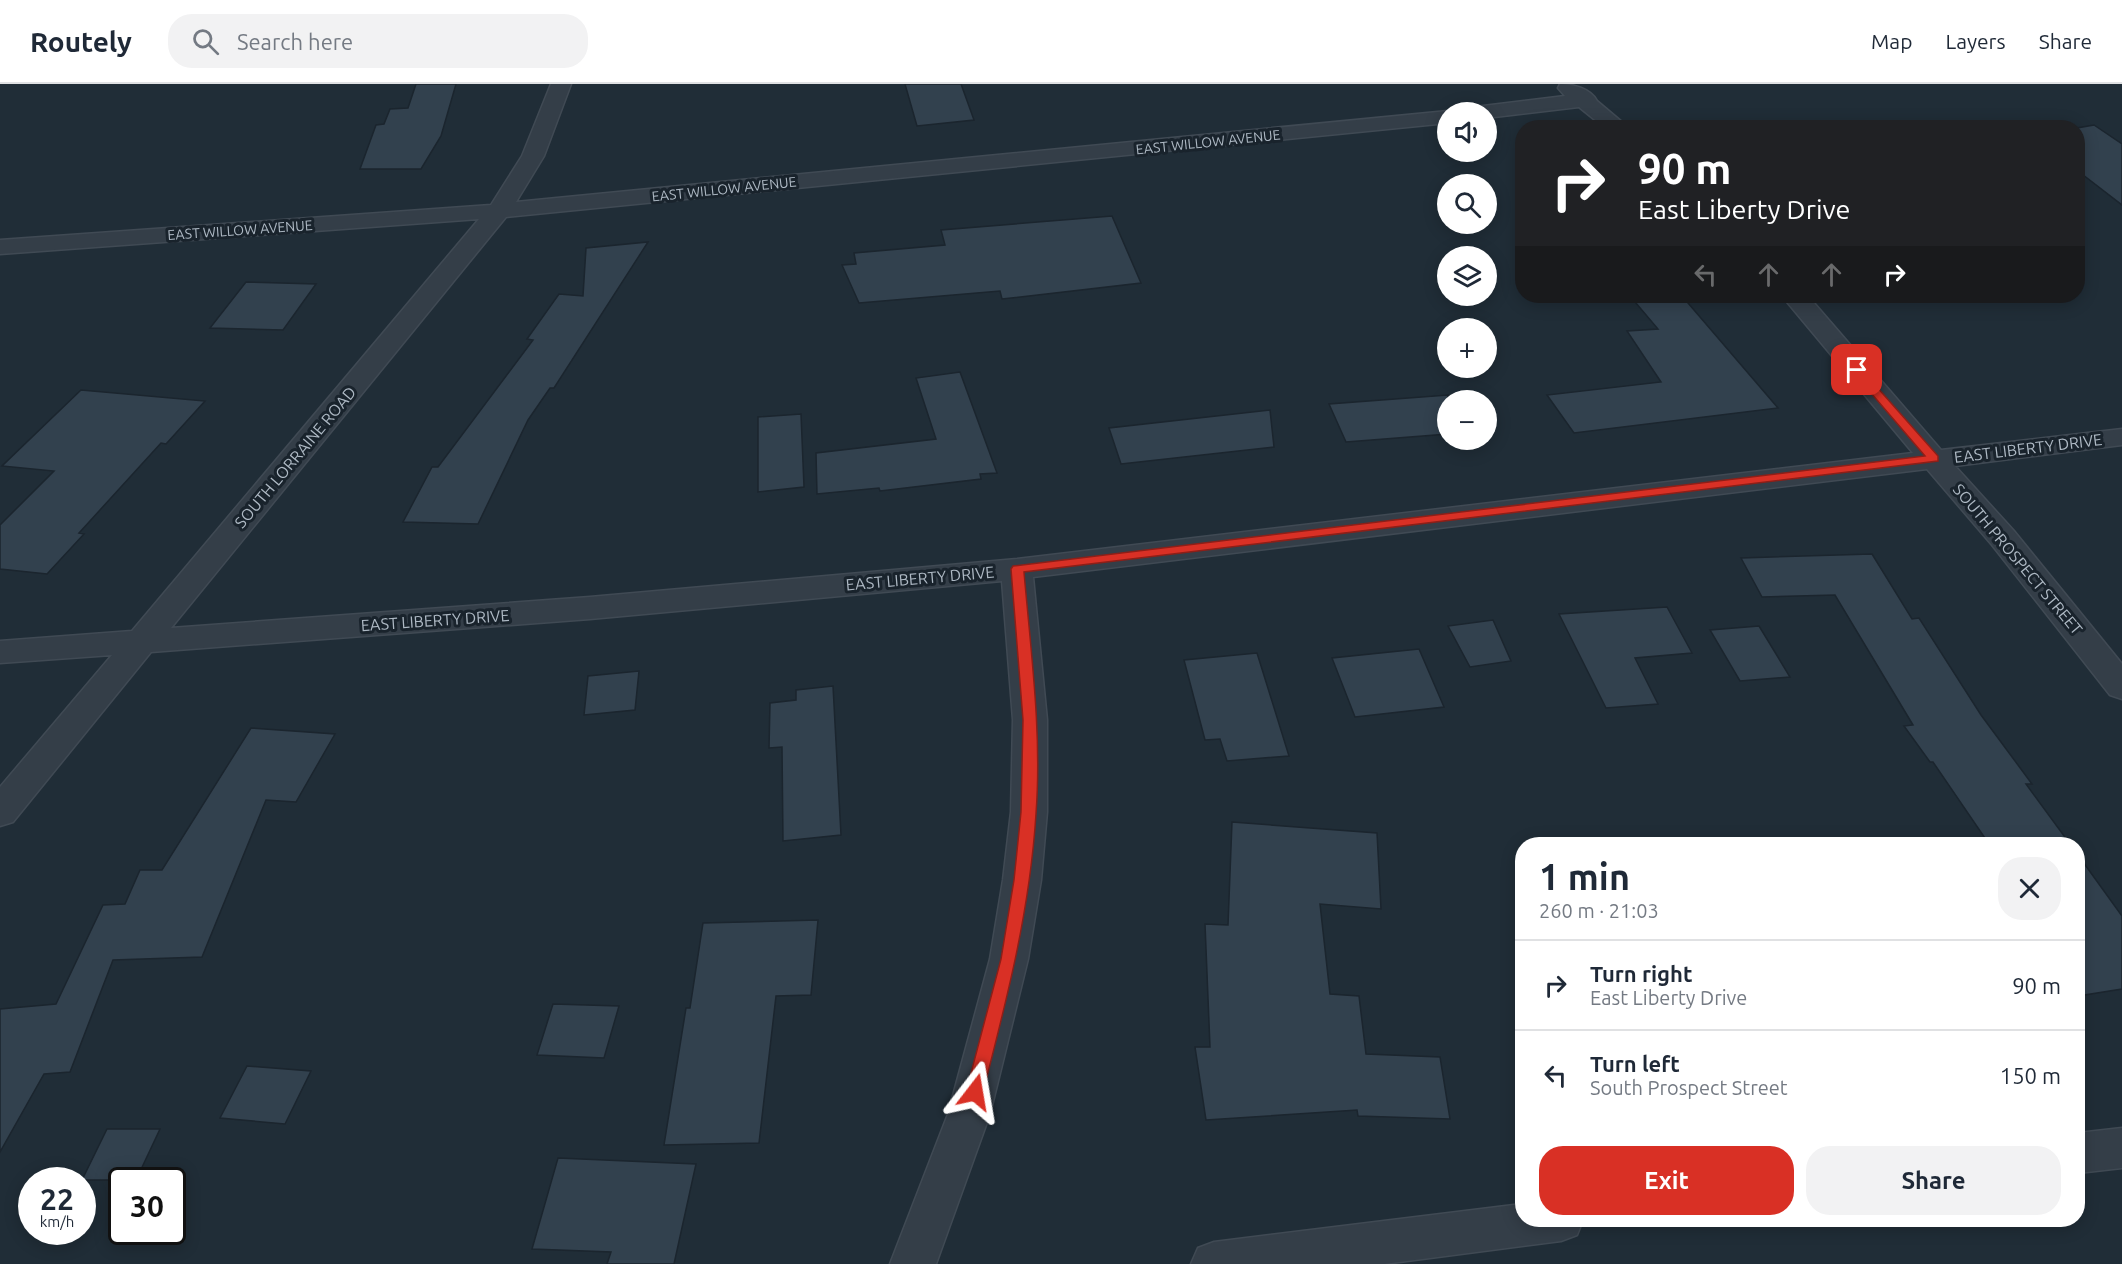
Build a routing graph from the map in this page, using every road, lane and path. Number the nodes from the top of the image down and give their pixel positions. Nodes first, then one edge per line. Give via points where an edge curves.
1 (561, 84) edge
2 (1562, 84) edge
3 (1587, 100) junction
4 (1497, 110) edge
5 (1437, 118) edge
6 (1610, 120) edge
7 (499, 212) junction
8 (0, 247) edge
9 (1801, 303) edge
10 (2122, 437) edge
11 (1934, 459) junction
12 (1017, 569) junction
13 (141, 642) junction
14 (0, 652) edge
15 (2122, 687) edge
16 (0, 812) edge
17 (2122, 1148) edge
18 (2085, 1152) edge
19 (1515, 1226) edge
20 (913, 1264) edge
21 (1214, 1264) edge

1 - 7 street, SOUTH LORRAINE ROAD via 532,156
2 - 3 street
3 - 4 street
3 - 6 street
5 - 7 street, EAST WILLOW AVENUE
7 - 8 street, EAST WILLOW AVENUE
7 - 13 street, SOUTH LORRAINE ROAD
9 - 11 street, SOUTH PROSPECT STREET
10 - 11 street, EAST LIBERTY DRIVE
11 - 12 street, EAST LIBERTY DRIVE
11 - 15 street, SOUTH PROSPECT STREET
12 - 13 street, EAST LIBERTY DRIVE via 590,608
12 - 20 street via 1030,720 1029,812 1022,880 1009,959 969,1114
13 - 14 street, EAST LIBERTY DRIVE
13 - 16 street, SOUTH LORRAINE ROAD
17 - 18 street
19 - 21 street

